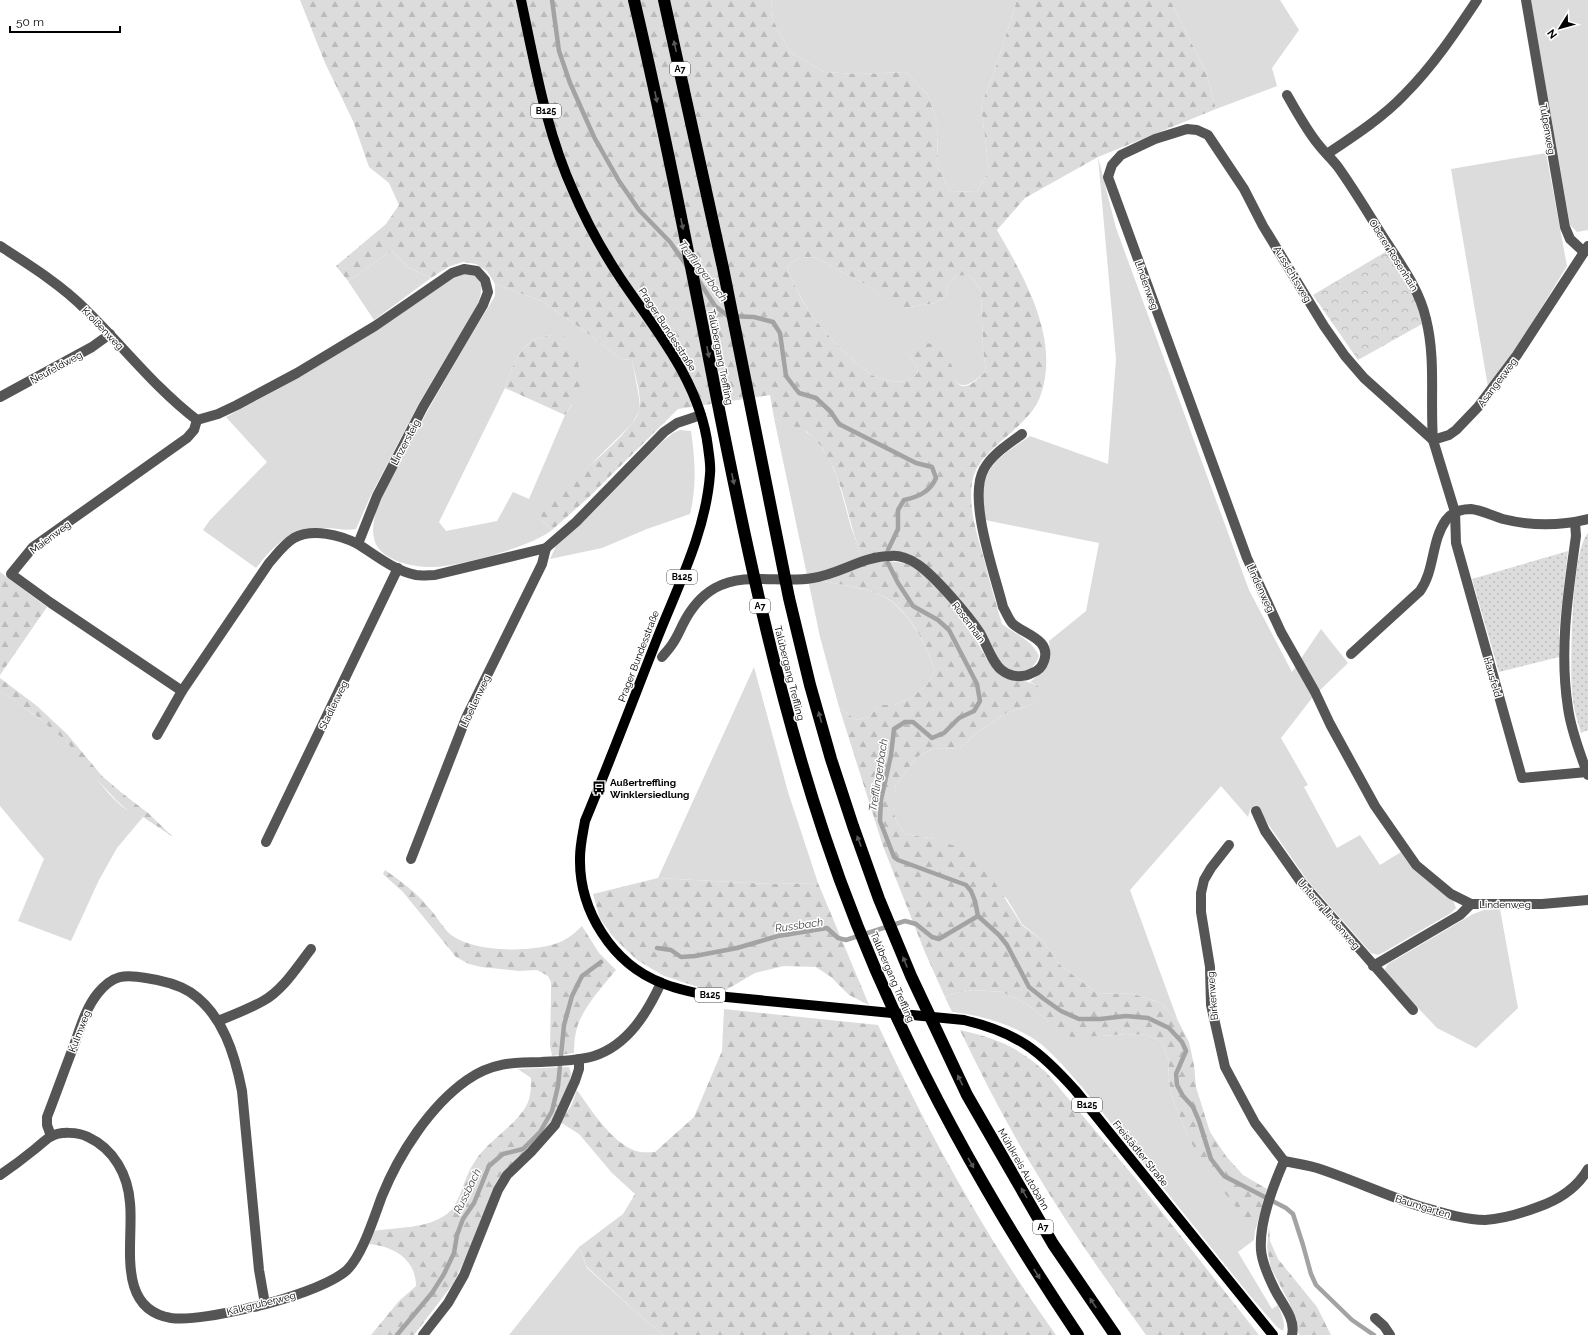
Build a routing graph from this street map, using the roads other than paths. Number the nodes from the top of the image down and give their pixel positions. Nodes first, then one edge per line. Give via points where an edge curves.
1 (521, 0) edge
2 (634, 0) edge
3 (664, 0) edge
4 (1477, 0) edge
5 (1526, 0) edge
6 (1287, 95) dead end
7 (1155, 139) joint
8 (1327, 154) junction
9 (0, 246) edge
10 (1586, 249) edge
11 (110, 334) junction
12 (0, 397) edge
13 (701, 415) junction
14 (197, 420) junction
15 (1022, 434) dead end
16 (1433, 440) junction
17 (1455, 512) junction
18 (1588, 519) edge
19 (1575, 522) junction
20 (358, 544) junction
21 (546, 548) junction
22 (398, 568) junction
23 (1351, 654) dead end
24 (662, 657) dead end
25 (182, 691) junction
26 (157, 735) dead end
27 (1587, 774) edge
28 (1256, 811) dead end
29 (266, 842) dead end
30 (1229, 845) dead end
31 (411, 859) dead end
32 (1588, 900) edge
33 (1471, 904) junction
34 (311, 949) dead end
35 (1373, 966) junction
36 (661, 983) junction
37 (1413, 1010) dead end
38 (218, 1021) junction
39 (575, 1060) junction
40 (978, 1114) joint
41 (52, 1136) junction
42 (1284, 1161) junction
43 (1588, 1169) edge
44 (0, 1175) edge
45 (265, 1304) junction
46 (1375, 1318) dead end
47 (423, 1335) edge
48 (1078, 1335) edge
49 (1115, 1335) edge
50 (1273, 1335) edge
51 (1292, 1335) edge
52 (1390, 1335) edge

1 - 13 main road, Prager Bundesstraße / B125 via 550,124 573,191 620,277 675,358
2 -> 48 highway, Talübergang Treffling / A7 via 758,597 779,685 825,838 892,1008 951,1129 1005,1222
40 -> 3 highway, Talübergang Treffling / A7 via 911,976 879,899 831,759 810,685 789,598
4 - 8 street via 1440,54 1404,95 1370,125
5 - 10 street, Tulpenweg via 1565,227 1570,239
6 - 8 street, Oberer Rosenhain via 1301,120
7 - 16 street, Aussichtsweg via 1187,129 1208,135 1244,189 1324,326 1345,356 1364,378
7 - 33 street, Lindenweg via 1120,155 1112,165 1108,177 1246,558 1374,806 1416,865 1451,894
8 - 16 street, Oberer Rosenhain via 1377,228 1421,302 1431,347
9 - 11 street, Kroißenweg via 85,308
10 - 16 street, Asangerweg via 1518,355 1478,407 1456,430
11 - 12 street, Neufeldweg via 92,347
11 - 14 street, Kroißenweg via 163,391
13 - 21 street via 677,423 664,432 576,522
13 - 36 main road, Prager Bundesstraße / B125 via 707,439 710,472 700,524 686,568 586,821 581,841 580,860 584,893 599,929 630,964
14 - 20 street, Linzersteig via 237,406 297,373 375,326 452,273 464,269 477,272 486,280 488,292 484,305 420,413 377,496
14 - 25 street, Maienweg via 194,430 187,438 33,547 11,574
15 - 24 street, Rosenhain via 992,458 984,468 978,496 982,524 1003,607 1013,624 1034,635 1044,650 1045,658 1037,670 1025,676 1015,676 1003,671 979,632 930,574 906,558 893,555 863,561 812,579 742,580 714,588 694,606 674,642
16 - 17 street
17 - 19 street via 1472,509 1522,523
17 - 23 street via 1447,519 1440,532 1426,583
17 - 27 street, Hausfeld via 1456,543 1522,778
18 - 19 street
19 - 27 street, Hausfeld via 1576,536 1565,623 1564,656 1568,708
20 - 22 street
20 - 25 street via 344,537 307,534 294,538 283,547 269,563
21 - 22 street via 435,575 416,575
21 - 31 street, Libellenweg via 542,564 466,718
22 - 29 street, Stadlerweg
25 - 26 street
28 - 35 street, Unterer Lindenweg via 1265,831 1301,882
30 - 42 street, Birkenweg via 1210,868 1201,893 1201,912 1210,967 1211,1005 1225,1067 1237,1093 1255,1123
32 - 33 street, Lindenweg via 1542,904
33 - 35 street via 1460,915
34 - 38 street via 271,996
35 - 37 street, Unterer Lindenweg
36 - 39 street, Kalkgruberweg via 635,1027 595,1056
36 - 50 main road, Freistädter Straße / B125 via 706,995 964,1020 994,1028 1032,1047 1075,1090
38 - 41 street, Kulmweg via 189,992 172,984 130,975 119,977 109,983 98,993 86,1012 47,1116 47,1125
38 - 45 street, Kulmweg via 229,1044 242,1091 258,1270
39 - 45 street, Kalkgruberweg via 498,1065 480,1071 464,1082 433,1112 396,1165 366,1238 348,1268 340,1275 302,1293
39 - 47 street via 579,1069 555,1125 507,1175 498,1190 464,1275 448,1303
49 -> 40 highway, Mühlkreis Autobahn / A7 via 1053,1244
41 - 44 street
41 - 45 street, Kalkgruberweg via 81,1134 92,1138 114,1158 122,1170 130,1201 132,1283 143,1303 151,1310 171,1318 185,1318
42 - 43 street, Baumgarten via 1316,1168 1438,1212 1485,1220 1530,1210 1551,1202 1566,1193
42 - 51 street via 1268,1205 1261,1250 1269,1276 1291,1318
46 - 52 street

